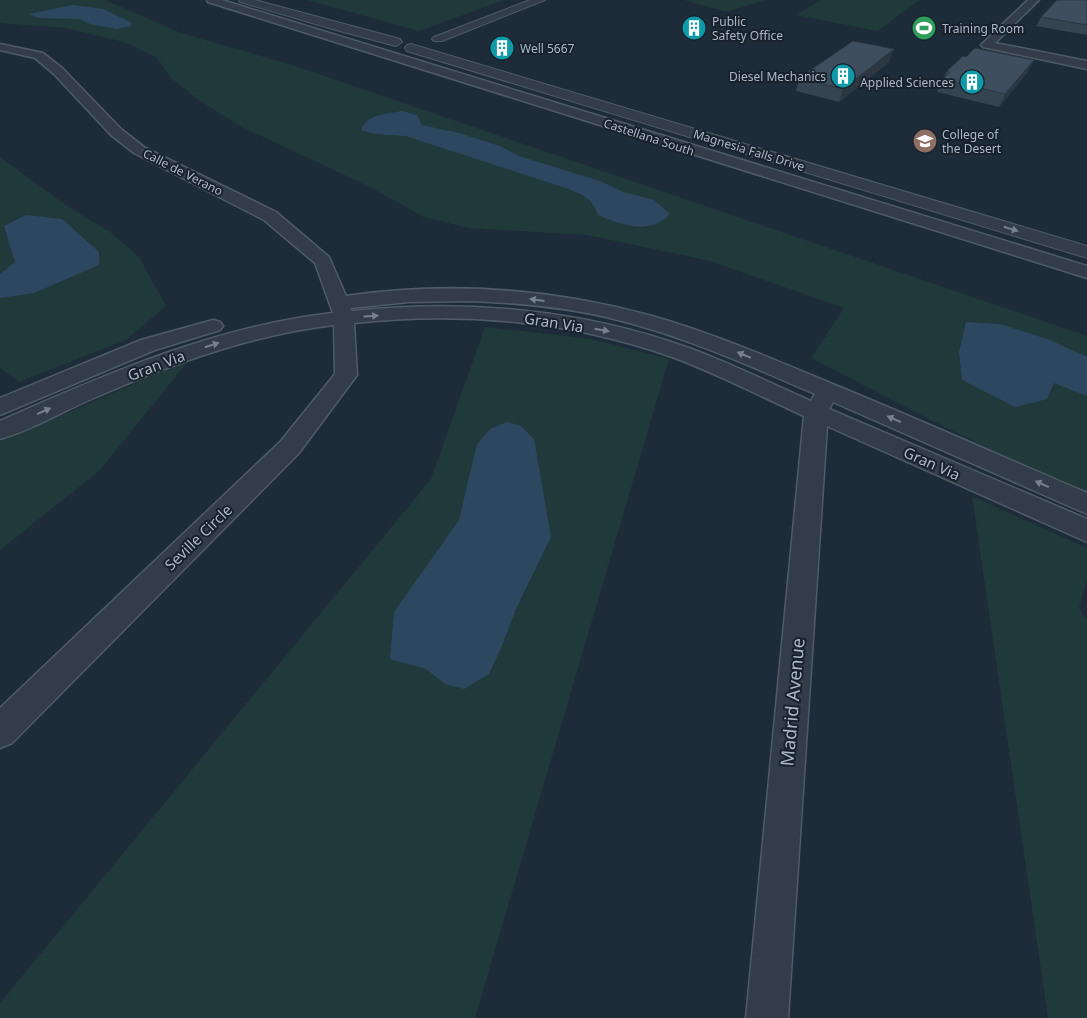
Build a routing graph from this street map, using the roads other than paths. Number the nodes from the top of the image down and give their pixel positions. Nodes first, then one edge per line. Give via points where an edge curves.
1 (212, 0) edge
2 (244, 0) edge
3 (266, 0) edge
4 (540, 0) edge
5 (1034, 0) edge
6 (433, 39) junction
7 (404, 40) junction
8 (0, 48) edge
9 (1087, 65) edge
10 (1087, 239) edge
11 (1087, 252) edge
12 (1087, 272) edge
13 (341, 310) junction
14 (822, 401) junction
15 (0, 407) edge
16 (0, 430) edge
17 (1087, 504) edge
18 (1087, 531) edge
19 (0, 731) edge
20 (768, 1018) edge

1 - 12 street, Castellana South
2 - 7 street, Magnesia Falls Drive via 340,28
3 - 7 street, Magnesia Falls Drive
4 - 6 street
5 - 9 street via 987,45
6 - 7 street via 426,48
6 - 10 street, Magnesia Falls Drive via 440,49 460,56
7 -> 11 street, Magnesia Falls Drive
8 - 13 street, Calle de Verano via 39,55 58,70 116,132 139,150 270,216 323,261
13 - 14 street, Gran Via via 490,313 611,332
13 - 15 street, Gran Via via 274,311 148,345
16 -> 13 street, Gran Via via 186,353
13 - 19 street, Seville Circle via 346,375 290,447
17 -> 14 street, Gran Via
14 - 18 street, Gran Via
14 - 20 street, Madrid Avenue

